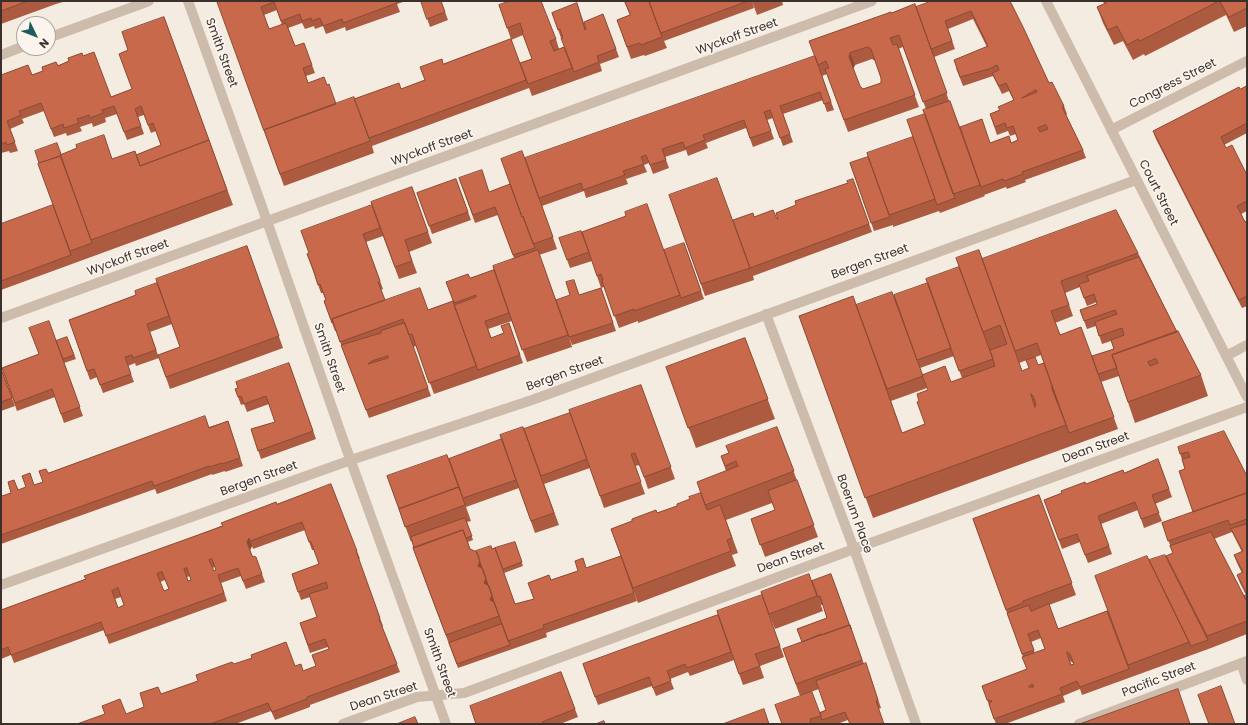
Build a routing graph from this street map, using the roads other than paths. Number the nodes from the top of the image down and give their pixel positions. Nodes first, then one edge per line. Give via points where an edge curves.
1 (149, 1) edge
2 (188, 1) edge
3 (872, 1) edge
4 (1046, 1) edge
5 (56, 35) edge
6 (16, 49) edge
7 (1, 55) edge
8 (1247, 61) edge
9 (1111, 130) junction
10 (1136, 180) junction
11 (268, 222) junction
12 (766, 314) junction
13 (1, 318) edge
14 (1247, 345) edge
15 (1226, 356) junction
16 (1247, 397) edge
17 (1247, 407) edge
18 (351, 460) junction
19 (854, 549) junction
20 (1, 586) edge
21 (1244, 662) edge
22 (1247, 680) edge
23 (436, 696) junction
24 (343, 724) edge
25 (446, 724) edge
26 (916, 724) edge
27 (1079, 724) edge

1 - 5 street
2 - 11 street, Smith Street
3 - 11 street, Wyckoff Street
4 - 9 street, Court Street
6 - 7 street
8 - 9 street, Congress Street
9 - 10 street, Court Street
10 - 12 street, Bergen Street
10 - 15 street, Court Street
11 - 13 street, Wyckoff Street
11 - 18 street, Smith Street
12 - 18 street, Bergen Street via 532,400
12 - 19 street, Boerum Place
14 - 15 street
15 - 16 street, Court Street
17 - 19 street, Dean Street
18 - 20 street, Bergen Street
18 - 23 street, Smith Street
19 - 23 street, Dean Street via 464,693
19 - 26 street, Boerum Place
21 - 22 street
21 - 27 street, Pacific Street
23 - 24 street, Dean Street via 417,697
23 - 25 street, Smith Street

